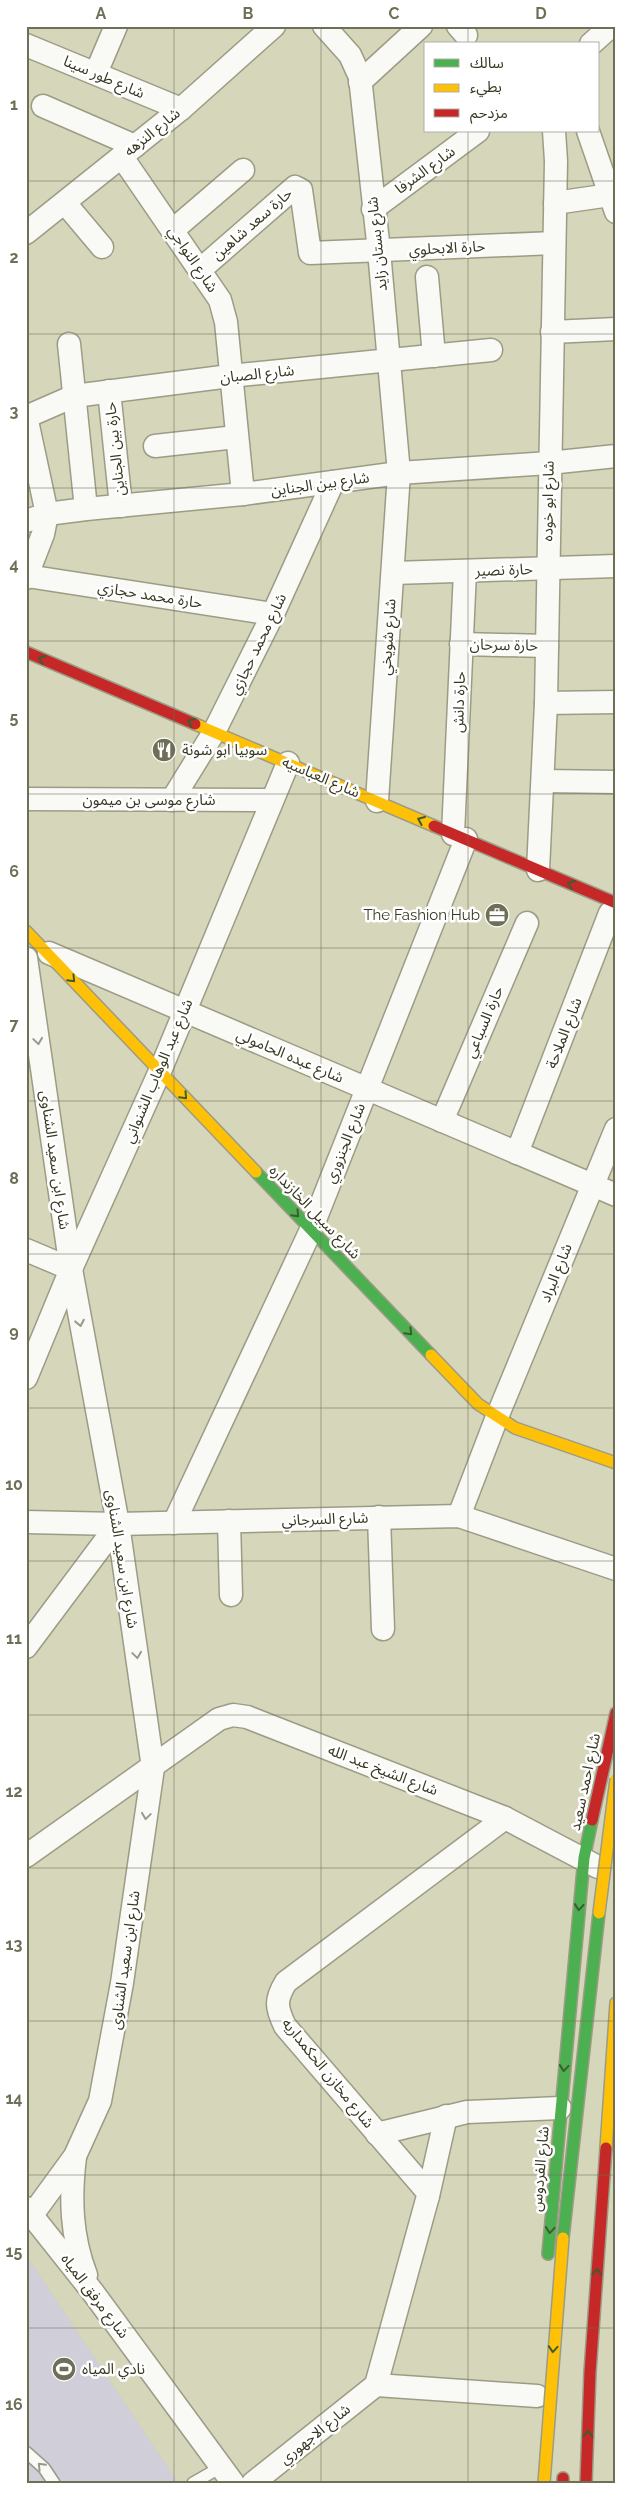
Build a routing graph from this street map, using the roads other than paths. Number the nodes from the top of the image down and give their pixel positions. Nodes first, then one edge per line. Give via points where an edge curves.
1 (116, 26) edge
2 (274, 26) edge
3 (422, 26) edge
4 (612, 26) edge
5 (616, 30) edge
6 (338, 31) edge
7 (593, 42) edge
8 (26, 44) edge
9 (96, 73) junction
10 (360, 82) junction
11 (43, 106) dead end
12 (181, 109) junction
13 (477, 132) edge
14 (554, 132) edge
15 (588, 132) edge
16 (128, 152) junction
17 (243, 170) dead end
18 (65, 202) junction
19 (554, 202) junction
20 (613, 204) edge
21 (372, 209) junction
22 (174, 230) junction
23 (26, 233) edge
24 (554, 243) junction
25 (102, 247) dead end
26 (379, 252) junction
27 (310, 253) joint
28 (201, 269) junction
29 (427, 277) dead end
30 (616, 329) edge
31 (552, 332) junction
32 (69, 344) dead end
33 (491, 350) dead end
34 (434, 356) junction
35 (387, 360) junction
36 (230, 376) junction
37 (109, 391) junction
38 (74, 396) junction
39 (26, 416) edge
40 (236, 437) junction
41 (155, 446) dead end
42 (616, 456) edge
43 (549, 463) junction
44 (398, 473) junction
45 (333, 482) junction
46 (243, 494) junction
47 (121, 506) junction
48 (86, 509) junction
49 (37, 518) edge
50 (616, 566) edge
51 (546, 568) junction
52 (465, 571) junction
53 (393, 573) junction
54 (27, 576) edge
55 (273, 614) junction
56 (461, 644) junction
57 (547, 646) junction
58 (26, 652) edge
59 (616, 702) edge
60 (546, 703) junction
61 (214, 732) junction
62 (288, 763) junction
63 (544, 780) junction
64 (616, 782) edge
65 (26, 799) edge
66 (172, 800) junction
67 (272, 800) junction
68 (376, 801) junction
69 (460, 837) junction
70 (538, 870) junction
71 (613, 908) edge
72 (527, 923) dead end
73 (26, 931) edge
74 (36, 955) edge
75 (184, 1010) junction
76 (160, 1071) junction
77 (367, 1089) junction
78 (442, 1121) junction
79 (616, 1129) edge
80 (517, 1153) junction
81 (593, 1185) junction
82 (616, 1195) edge
83 (311, 1230) junction
84 (26, 1250) edge
85 (70, 1269) junction
86 (26, 1378) edge
87 (496, 1417) junction
88 (616, 1462) edge
89 (459, 1516) junction
90 (379, 1517) junction
91 (26, 1522) edge
92 (229, 1522) junction
93 (174, 1523) junction
94 (118, 1524) junction
95 (616, 1569) edge
96 (231, 1595) dead end
97 (383, 1629) dead end
98 (26, 1647) edge
99 (616, 1713) edge
100 (153, 1768) junction
101 (616, 1778) edge
102 (505, 1818) junction
103 (616, 1828) edge
104 (26, 1856) edge
105 (584, 1858) junction
106 (616, 1878) edge
107 (616, 2003) edge
108 (614, 2062) edge
109 (560, 2108) junction
110 (446, 2116) junction
111 (378, 2134) junction
112 (75, 2156) junction
113 (428, 2196) junction
114 (29, 2212) edge
115 (548, 2267) dead end
116 (92, 2291) junction
117 (376, 2385) junction
118 (563, 2390) dead end
119 (537, 2396) dead end
120 (26, 2452) edge
121 (563, 2468) dead end
122 (227, 2475) edge
123 (54, 2483) edge
124 (193, 2483) edge
125 (253, 2483) edge
126 (544, 2483) edge
127 (563, 2483) edge
128 (586, 2483) edge

1 - 9 street
2 - 12 street, شارع النزهه
3 - 10 street
4 - 5 street
4 - 7 street
6 - 10 street, شارع بستان زايد via 356,66
8 - 9 street, شارع طور سينا
9 - 12 street, شارع طور سينا
10 - 21 street, شارع بستان زايد
11 - 16 street
12 - 16 street, شارع النزهه
13 - 21 street, شارع الشرفا
14 - 19 street, شارع ابو خوده
15 - 20 street
16 - 18 street, شارع النزهه
16 - 22 street, شارع النواجي
17 - 22 street
18 - 23 street, شارع النزهه
18 - 25 street
19 - 20 street
19 - 24 street, شارع ابو خوده
21 - 26 street, شارع بستان زايد
22 - 28 street, شارع النواجي
24 - 26 street, حارة الابحلوي
24 - 31 street, شارع ابو خوده
26 - 27 street, حارة الابحلوي
26 - 35 street, شارع بستان زايد
27 - 28 street, حارة سعد شاهين via 301,190 295,186
28 - 36 street, شارع النواجي via 220,300 226,322
29 - 34 street
30 - 31 street
31 - 43 street, شارع ابو خوده
32 - 38 street
33 - 34 street, شارع الصبان
34 - 35 street, شارع الصبان
35 - 36 street, شارع الصبان
35 - 44 street, شارع بستان زايد
36 - 37 street, شارع الصبان
36 - 40 street, شارع النواجي
37 - 38 street, شارع الصبان
37 - 47 street, حارة بين الجناين
38 - 39 street, شارع الصبان
38 - 48 street
39 - 49 street
40 - 41 street
40 - 46 street, شارع النواجي
42 - 43 street, شارع بين الجناين
43 - 44 street, شارع بين الجناين
43 - 51 street, شارع ابو خوده
44 - 45 street, شارع بين الجناين
44 - 53 street, شارع شويخي
45 - 46 street, شارع بين الجناين
45 - 55 street, شارع محمد حجازي
46 - 47 street, شارع بين الجناين
47 - 48 street, شارع بين الجناين
48 - 49 street, شارع بين الجناين
49 - 54 street via 43,534
50 - 51 street, حارة نصير
51 - 52 street, حارة نصير
51 - 57 street, شارع ابو خوده
52 - 53 street, حارة نصير
52 - 56 street, حارة دانش
53 - 68 street, شارع شويخي
54 - 55 street, حارة محمد حجازي
55 - 61 street, شارع محمد حجازي
56 - 57 street, حارة سرحان
56 - 69 street, حارة دانش
57 - 60 street, شارع ابو خوده
61 -> 58 main road, شارع العباسيه
59 - 60 street
60 - 63 street, شارع ابو خوده
61 - 62 main road, شارع العباسيه
61 - 66 street, شارع محمد حجازي
62 - 67 street, شارع عبد الوهاب الشنواني
62 - 68 main road, شارع العباسيه
63 - 64 street
63 - 70 street, شارع ابو خوده
65 - 66 street, شارع موسى بن ميمون
66 - 67 street, شارع موسى بن ميمون
67 - 75 street, شارع عبد الوهاب الشنواني
69 -> 68 main road, شارع العباسيه
69 - 70 main road, شارع العباسيه
69 - 77 street, شارع الجنزوري
71 -> 70 main road, شارع العباسيه
71 - 80 street, شارع الملاحة
72 - 78 street, حارة السباعي
73 - 74 main road, شارع سبيل الخازنداره
74 - 75 street, شارع عبده الحامولي
74 -> 76 main road, شارع سبيل الخازنداره
74 -> 85 street, شارع ابن سعيد الشناوى
75 - 76 street, شارع عبد الوهاب الشنواني
75 - 77 street, شارع عبده الحامولي
76 -> 83 main road, شارع سبيل الخازنداره
76 - 85 street, شارع عبد الوهاب الشنواني
77 - 78 street, شارع عبده الحامولي
77 - 83 street, شارع الجنزوري
78 - 80 street, شارع عبده الحامولي
79 - 81 street, شارع البراد
80 - 81 street, شارع عبده الحامولي
81 - 82 street, شارع عبده الحامولي
81 - 87 street, شارع البراد
83 -> 87 main road, شارع سبيل الخازنداره via 478,1404
83 - 93 street, شارع الجنزوري
84 - 85 street
85 - 86 street, شارع عبد الوهاب الشنواني
85 -> 94 street, شارع ابن سعيد الشناوى
87 - 88 main road, شارع سبيل الخازنداره via 515,1428
87 - 89 street, شارع البراد
89 - 90 street, شارع السرجاني
89 - 95 street, شارع السرجاني
90 - 92 street, شارع السرجاني
90 - 97 street
91 - 94 street, شارع السرجاني
92 - 93 street, شارع السرجاني
92 - 96 street
93 - 94 street, شارع السرجاني
94 - 98 street
94 -> 100 street, شارع ابن سعيد الشناوى
99 - 105 main road, شارع احمد سعيد
100 - 102 street, شارع الشيخ عبد الله via 219,1720 233,1715 247,1717
100 - 104 street
100 -> 112 street, شارع ابن سعيد الشناوى via 113,2045 100,2101
101 -> 126 main road, bridge via 560,2264
102 - 105 street, شارع الشيخ عبد الله
102 - 111 street, شارع مخازن الحكمداريه via 286,1982 278,1995 278,2012 285,2026
103 - 118 main road via 567,2265
105 - 106 street, شارع الشيخ عبد الله
105 -> 109 main road, شارع الفردوس
107 - 108 main road
128 -> 108 main road via 590,2372
109 - 110 street via 467,2112
109 -> 115 main road, شارع الفردوس
110 - 111 street
110 - 113 street
111 - 113 street, شارع مخازن الحكمداريه
112 - 114 street, شارع ابن سعيد الشناوى
112 - 116 street, شارع ابن سعيد الشناوى via 71,2190 73,2225 80,2259
113 - 117 street
114 - 116 street, شارع مرفق المياه
116 - 122 street, شارع مرفق المياه
117 - 119 street
117 - 125 street, شارع الاجهوري
123 -> 120 lane via 44,2468
121 - 127 main road
122 - 124 lane

